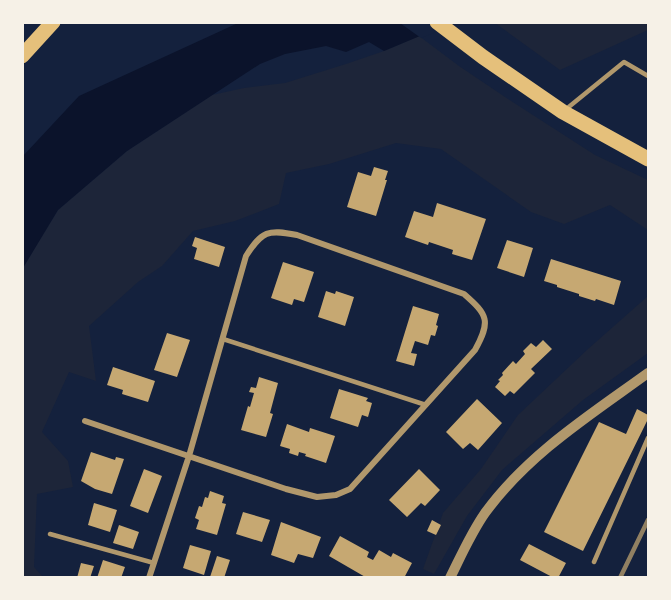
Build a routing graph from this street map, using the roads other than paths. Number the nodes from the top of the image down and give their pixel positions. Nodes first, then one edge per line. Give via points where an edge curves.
1 (53, 22) edge
2 (437, 22) edge
3 (22, 56) edge
4 (648, 76) edge
5 (562, 112) junction
6 (648, 159) edge
7 (223, 339) junction
8 (648, 373) edge
9 (426, 405) junction
10 (85, 421) dead end
11 (648, 438) edge
12 (189, 456) junction
13 (50, 534) dead end
14 (594, 562) dead end
15 (153, 563) junction
16 (149, 578) edge
17 (450, 578) edge

1 - 3 main road
2 - 5 main road
4 - 5 lane via 624,62
5 - 6 main road
7 - 9 lane
7 - 9 street via 246,256 257,240 268,233 297,235 464,294 479,307 486,320 475,350
7 - 12 street
8 - 17 street via 541,452 510,482 485,514
9 - 12 street via 350,489 336,495 317,497 286,489
10 - 12 street
11 - 14 lane
12 - 15 street
13 - 15 lane
15 - 16 street

